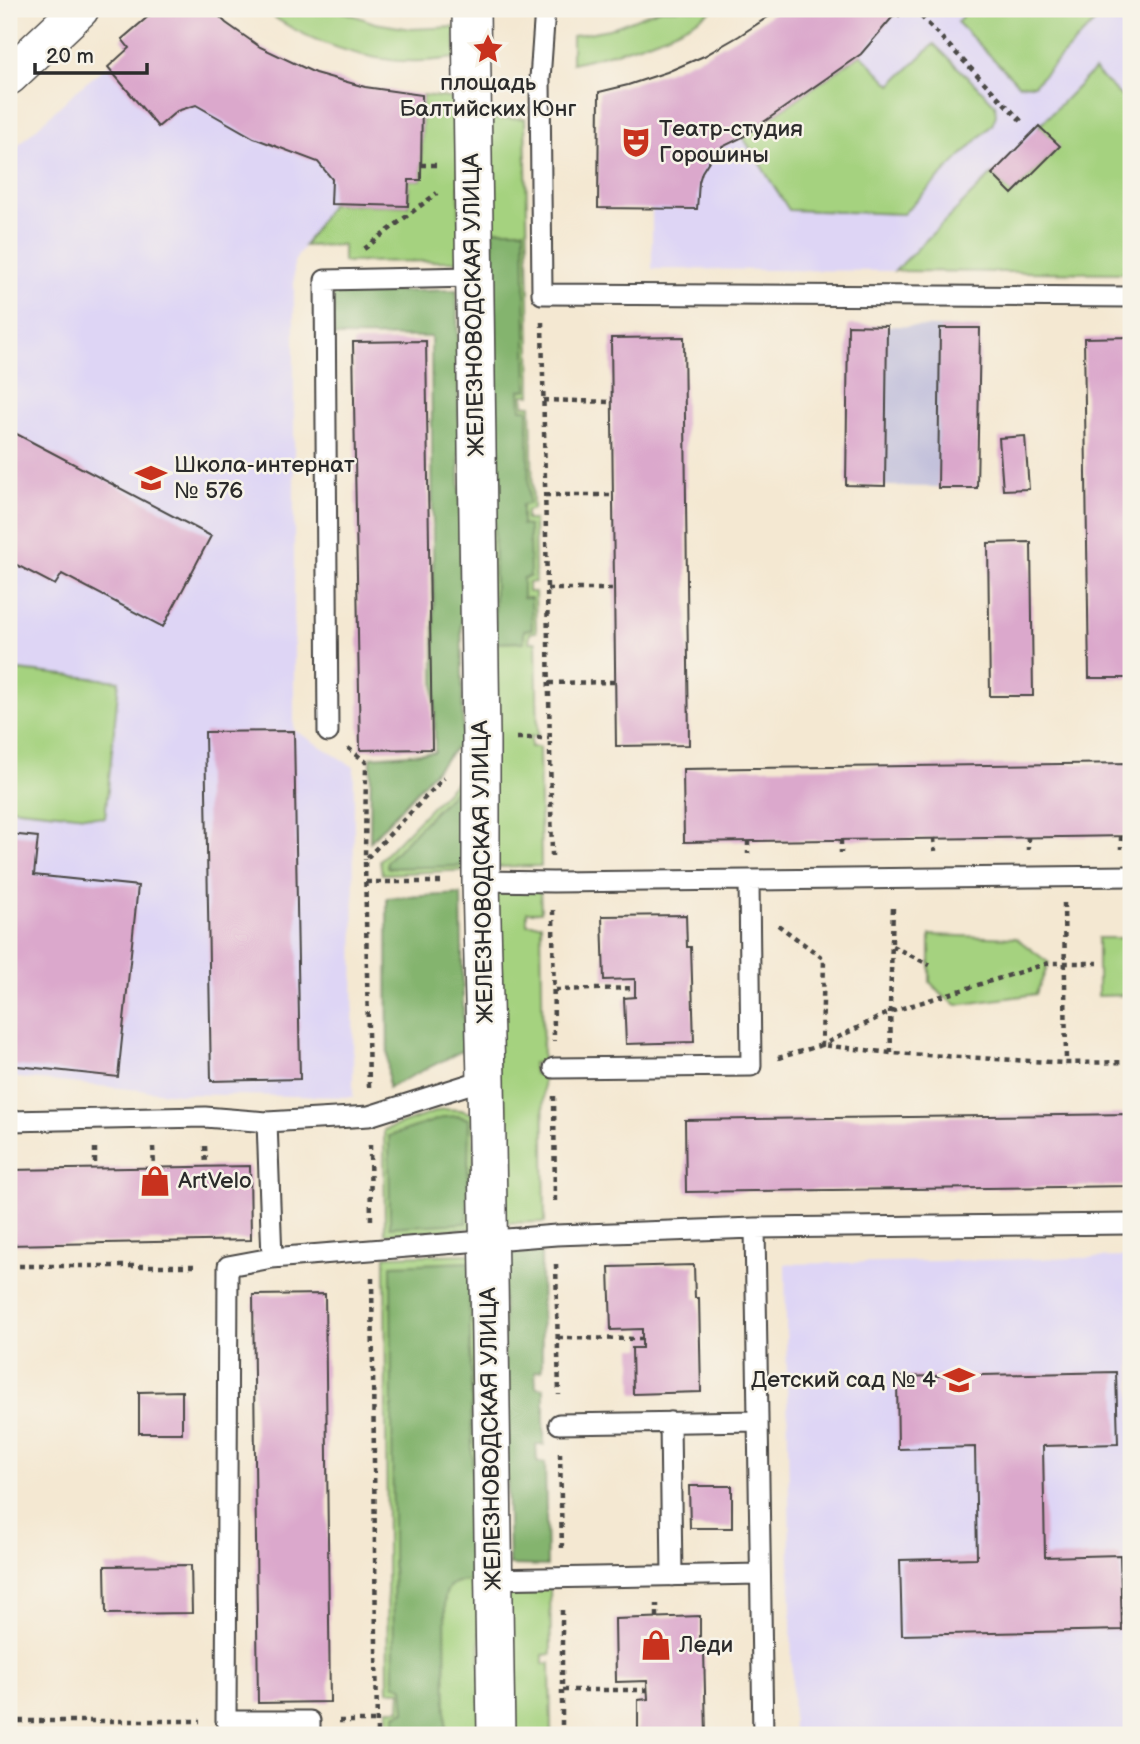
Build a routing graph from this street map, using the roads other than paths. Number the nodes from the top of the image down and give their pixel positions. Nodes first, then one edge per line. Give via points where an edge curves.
1 (80, 9) edge
2 (471, 9) edge
3 (545, 9) edge
4 (13, 63) edge
5 (473, 277) junction
6 (1131, 297) edge
7 (328, 732) road end
8 (1131, 876) edge
9 (749, 880) junction
10 (481, 881) junction
11 (554, 1068) road end
12 (486, 1079) junction
13 (9, 1121) edge
14 (267, 1122) junction
15 (1131, 1224) edge
16 (755, 1228) junction
17 (488, 1239) junction
18 (272, 1258) junction
19 (758, 1421) junction
20 (670, 1422) junction
21 (559, 1424) road end
22 (760, 1574) junction
23 (672, 1576) junction
24 (493, 1579) junction
25 (310, 1728) edge
26 (496, 1735) edge
27 (763, 1735) edge

1 - 4 street
2 - 5 street, ЖЕЛЕЗНОВОДСКАЯ УЛИЦА
3 - 6 lane via 540,79 542,294
5 - 7 lane via 325,280
5 - 10 street, ЖЕЛЕЗНОВОДСКАЯ УЛИЦА
8 - 9 lane
9 - 10 lane
9 - 11 lane via 751,1066
10 - 12 street, ЖЕЛЕЗНОВОДСКАЯ УЛИЦА
12 - 14 lane via 369,1116
12 - 17 street, ЖЕЛЕЗНОВОДСКАЯ УЛИЦА
13 - 14 lane via 205,1117
14 - 18 lane
15 - 16 lane
16 - 17 lane
16 - 19 lane
17 - 18 lane
17 - 24 street, ЖЕЛЕЗНОВОДСКАЯ УЛИЦА
18 - 25 lane via 228,1266 226,1720
19 - 20 lane
19 - 22 lane
20 - 21 lane
20 - 23 lane
22 - 23 lane
22 - 27 lane
23 - 24 lane
24 - 26 street, ЖЕЛЕЗНОВОДСКАЯ УЛИЦА

